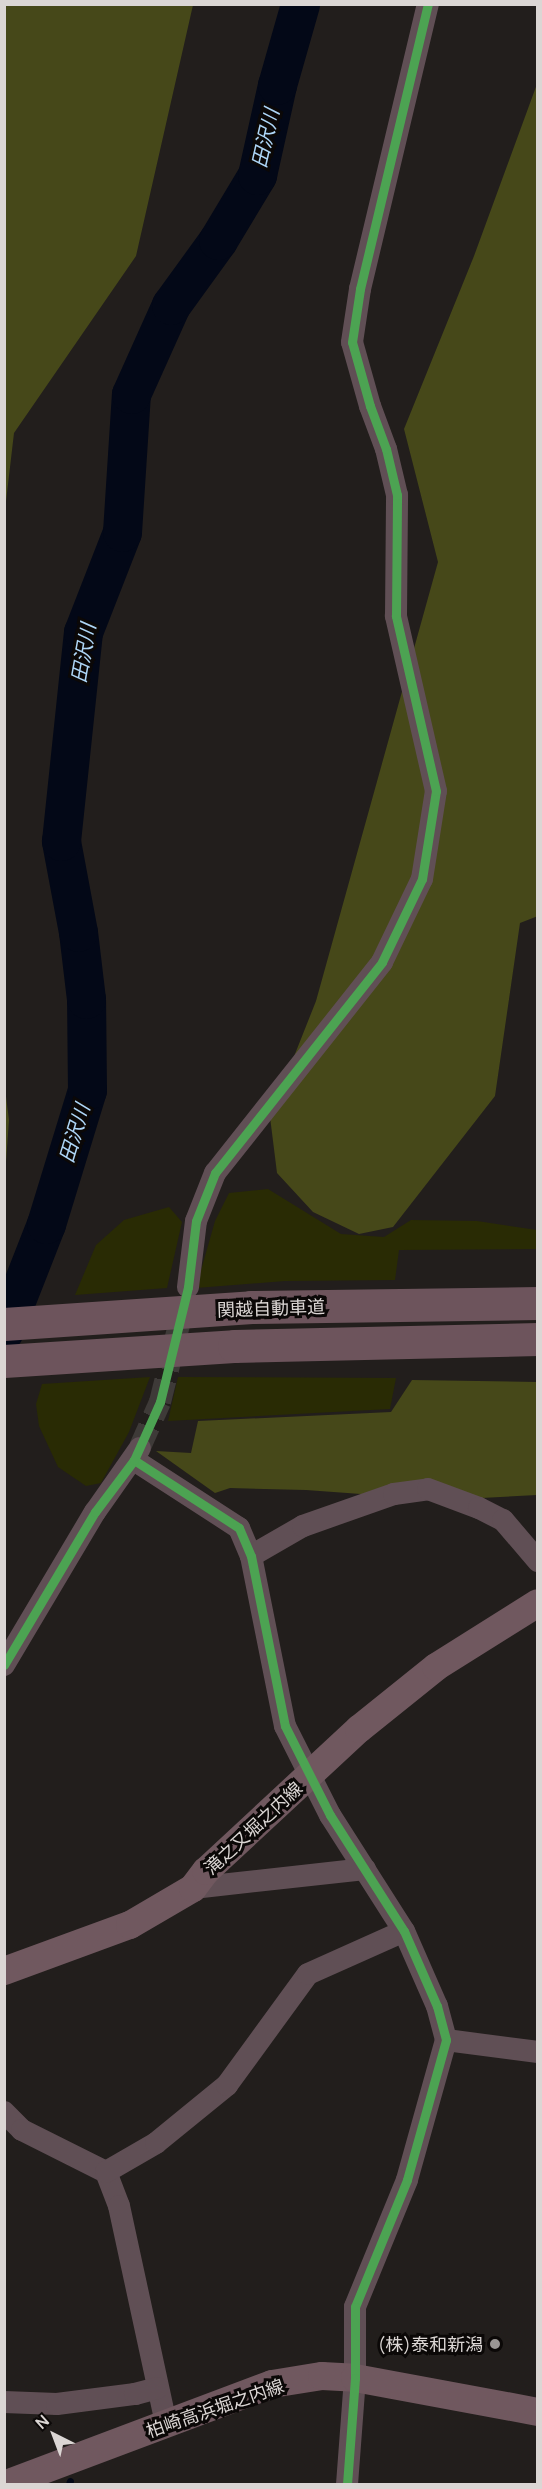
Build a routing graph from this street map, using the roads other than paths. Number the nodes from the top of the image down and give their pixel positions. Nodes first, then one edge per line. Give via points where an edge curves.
1 (428, 4) edge
2 (189, 1287) tunnel mouth
3 (537, 1303) edge
4 (4, 1324) edge
5 (537, 1339) edge
6 (4, 1361) edge
7 (251, 1556) junction
8 (537, 1561) edge
9 (537, 1603) edge
10 (4, 1665) edge
11 (311, 1775) junction
12 (365, 1869) junction
13 (193, 1888) junction
14 (404, 1931) junction
15 (4, 1971) edge
16 (446, 2040) junction
17 (537, 2052) edge
18 (4, 2112) edge
19 (106, 2172) junction
20 (356, 2378) junction
21 (157, 2388) junction
22 (4, 2402) edge
23 (537, 2412) edge
24 (166, 2424) junction
25 (6, 2484) edge
26 (347, 2484) edge

1 - 2 street via 360,289 352,342 397,495 396,616 436,791 422,879 382,962 215,1173 196,1221
3 - 4 highway, 関越自動車道 via 251,1307
5 - 6 highway, 関越自動車道 via 234,1346
7 - 8 street via 303,1526 394,1494 428,1489 503,1520
7 - 10 street via 238,1528 137,1454 95,1512
7 - 11 street via 285,1726
9 - 11 main road, 滝之又堀之内線 via 436,1666 359,1729
11 - 12 street via 330,1815
11 - 13 main road, 滝之又堀之内線 via 206,1871
12 - 13 street
12 - 14 street
13 - 15 main road, 滝之又堀之内線 via 130,1925
14 - 16 street via 437,2006
14 - 19 street via 308,1974 227,2085 156,2143
16 - 17 street
16 - 20 street via 407,2180 355,2307
18 - 19 street via 22,2130
19 - 21 street via 119,2206
20 - 23 main road, 柏崎高浜堀之内線
20 - 24 main road, 柏崎高浜堀之内線 via 322,2376 272,2384
20 - 26 street
21 - 22 street via 57,2404
21 - 24 street
24 - 25 main road, 柏崎高浜堀之内線

